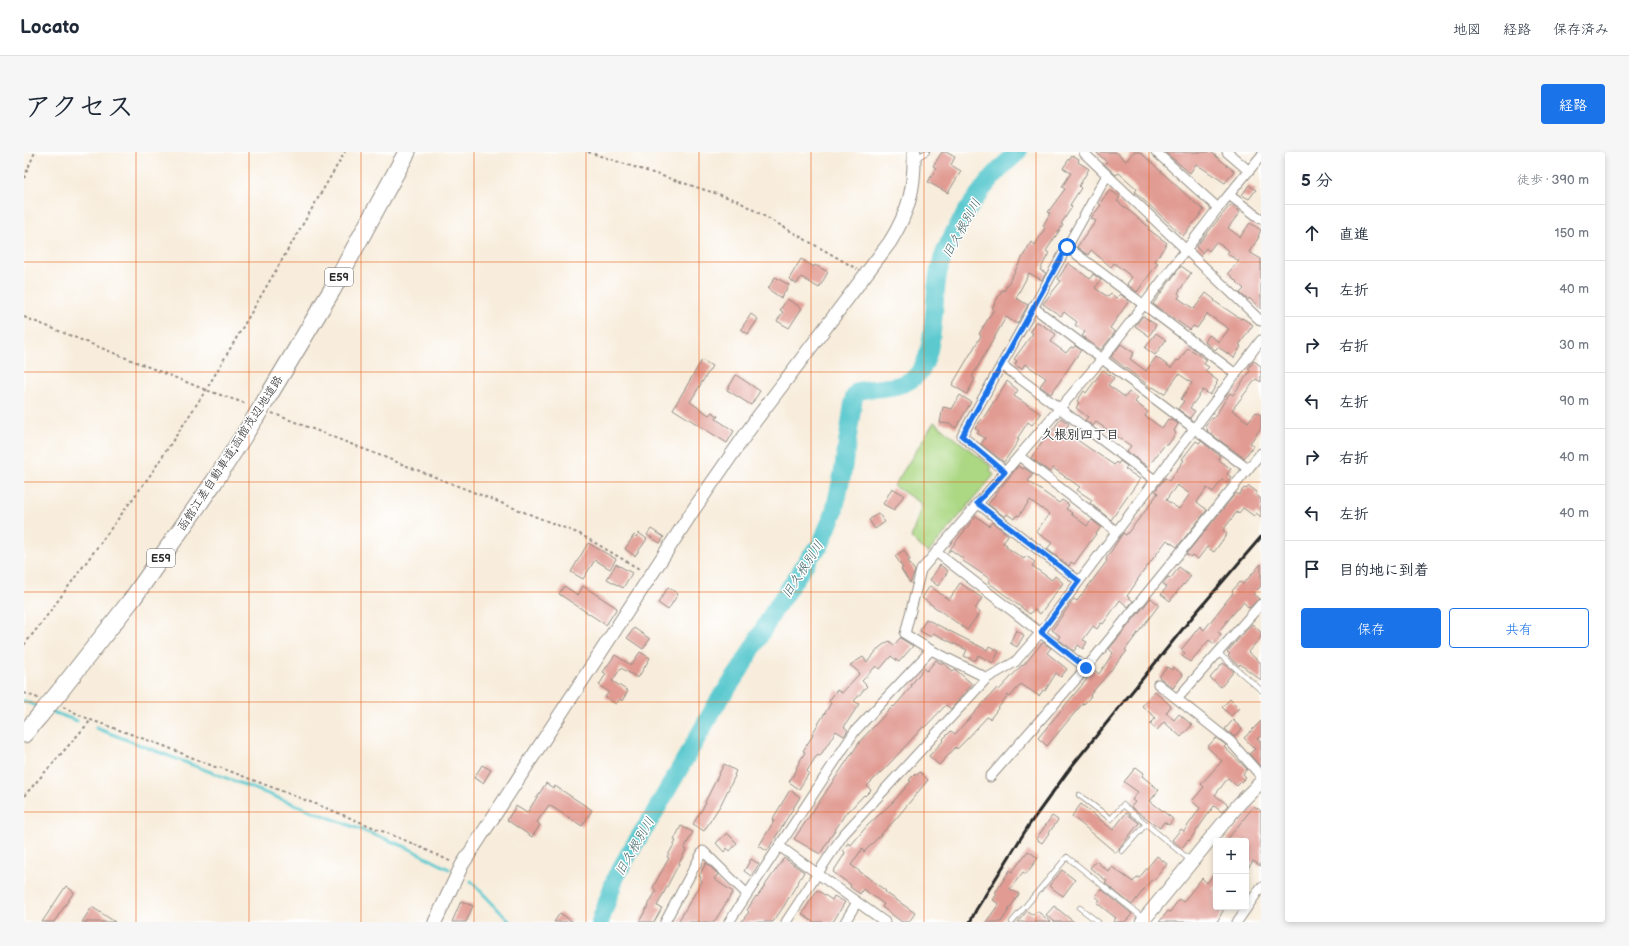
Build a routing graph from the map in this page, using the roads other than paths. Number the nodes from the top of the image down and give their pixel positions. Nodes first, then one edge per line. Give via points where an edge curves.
1 (407, 152) edge
2 (926, 152) edge
3 (1156, 152) edge
4 (1227, 152) edge
5 (1084, 153) edge
6 (914, 155) edge
7 (1261, 156) edge
8 (1249, 171) junction
9 (1107, 176) junction
10 (1229, 195) junction
11 (1218, 208) junction
12 (1261, 219) edge
13 (1067, 247) junction
14 (1185, 250) junction
15 (1144, 304) junction
16 (1033, 307) junction
17 (1261, 321) edge
18 (1261, 340) edge
19 (1102, 358) junction
20 (1002, 365) junction
21 (1236, 374) junction
22 (1060, 408) junction
23 (1194, 430) junction
24 (1261, 453) edge
25 (1019, 456) junction
26 (1248, 469) junction
27 (1005, 472) junction
28 (1155, 480) junction
29 (977, 503) junction
30 (1116, 531) junction
31 (936, 552) junction
32 (1079, 581) junction
33 (1261, 604) edge
34 (1041, 632) junction
35 (931, 650) junction
36 (1218, 653) junction
37 (1086, 668) junction
38 (988, 678) junction
39 (1158, 684) dead end
40 (1261, 690) edge
41 (1177, 699) junction
42 (24, 734) edge
43 (1261, 776) edge
44 (990, 777) dead end
45 (1261, 782) edge
46 (1079, 796) dead end
47 (1146, 824) junction
48 (779, 846) junction
49 (1122, 851) dead end
50 (1192, 862) junction
51 (818, 873) junction
52 (1261, 888) edge
53 (747, 894) junction
54 (857, 902) junction
55 (1080, 908) dead end
56 (1143, 920) edge
57 (435, 922) edge
58 (665, 922) edge
59 (729, 922) edge
60 (786, 922) edge
61 (845, 922) edge
62 (885, 922) edge
63 (1012, 922) edge
64 (1098, 922) edge
65 (1236, 922) edge

1 - 42 highway, 函館江差自動車道;函館茂辺地道路 / E59, bridge via 332,290 214,482 133,598
2 - 6 lane
3 - 11 street
4 - 8 street
5 - 9 street
6 - 57 street via 915,171 910,199 890,242 755,421 651,576 462,865
7 - 8 street
8 - 10 street
9 - 13 street
9 - 14 street
10 - 11 street
10 - 12 street
11 - 14 street
13 - 15 street
13 - 16 street
14 - 15 street
14 - 17 street
15 - 19 street
15 - 21 street
16 - 19 street
16 - 20 street
18 - 21 street
19 - 22 street
19 - 23 street
20 - 22 street
20 - 27 street via 962,436
21 - 23 street
22 - 25 street
22 - 28 street
23 - 26 street
23 - 28 street
24 - 26 street
25 - 27 street
25 - 30 street
26 - 37 street
27 - 29 street
28 - 30 street
29 - 31 street
29 - 32 street
30 - 32 street
31 - 34 street
31 - 35 street via 921,570 905,634
32 - 34 street
33 - 36 street
34 - 37 street
34 - 38 street via 1015,662
35 - 38 street
35 - 48 street via 855,731
36 - 40 lane
36 - 41 street
37 - 44 street
38 - 51 street via 843,835
39 - 41 street
41 - 43 street via 1230,742
45 - 50 street via 1239,804
46 - 47 lane via 1111,819 1123,805
47 - 49 lane
47 - 50 lane
48 - 51 street
48 - 53 street
50 - 56 street
51 - 54 street
51 - 60 street
52 - 65 street
53 - 58 street via 704,851
53 - 59 street
54 - 61 street
54 - 62 street
55 - 64 lane
56 - 63 lane via 1067,857

